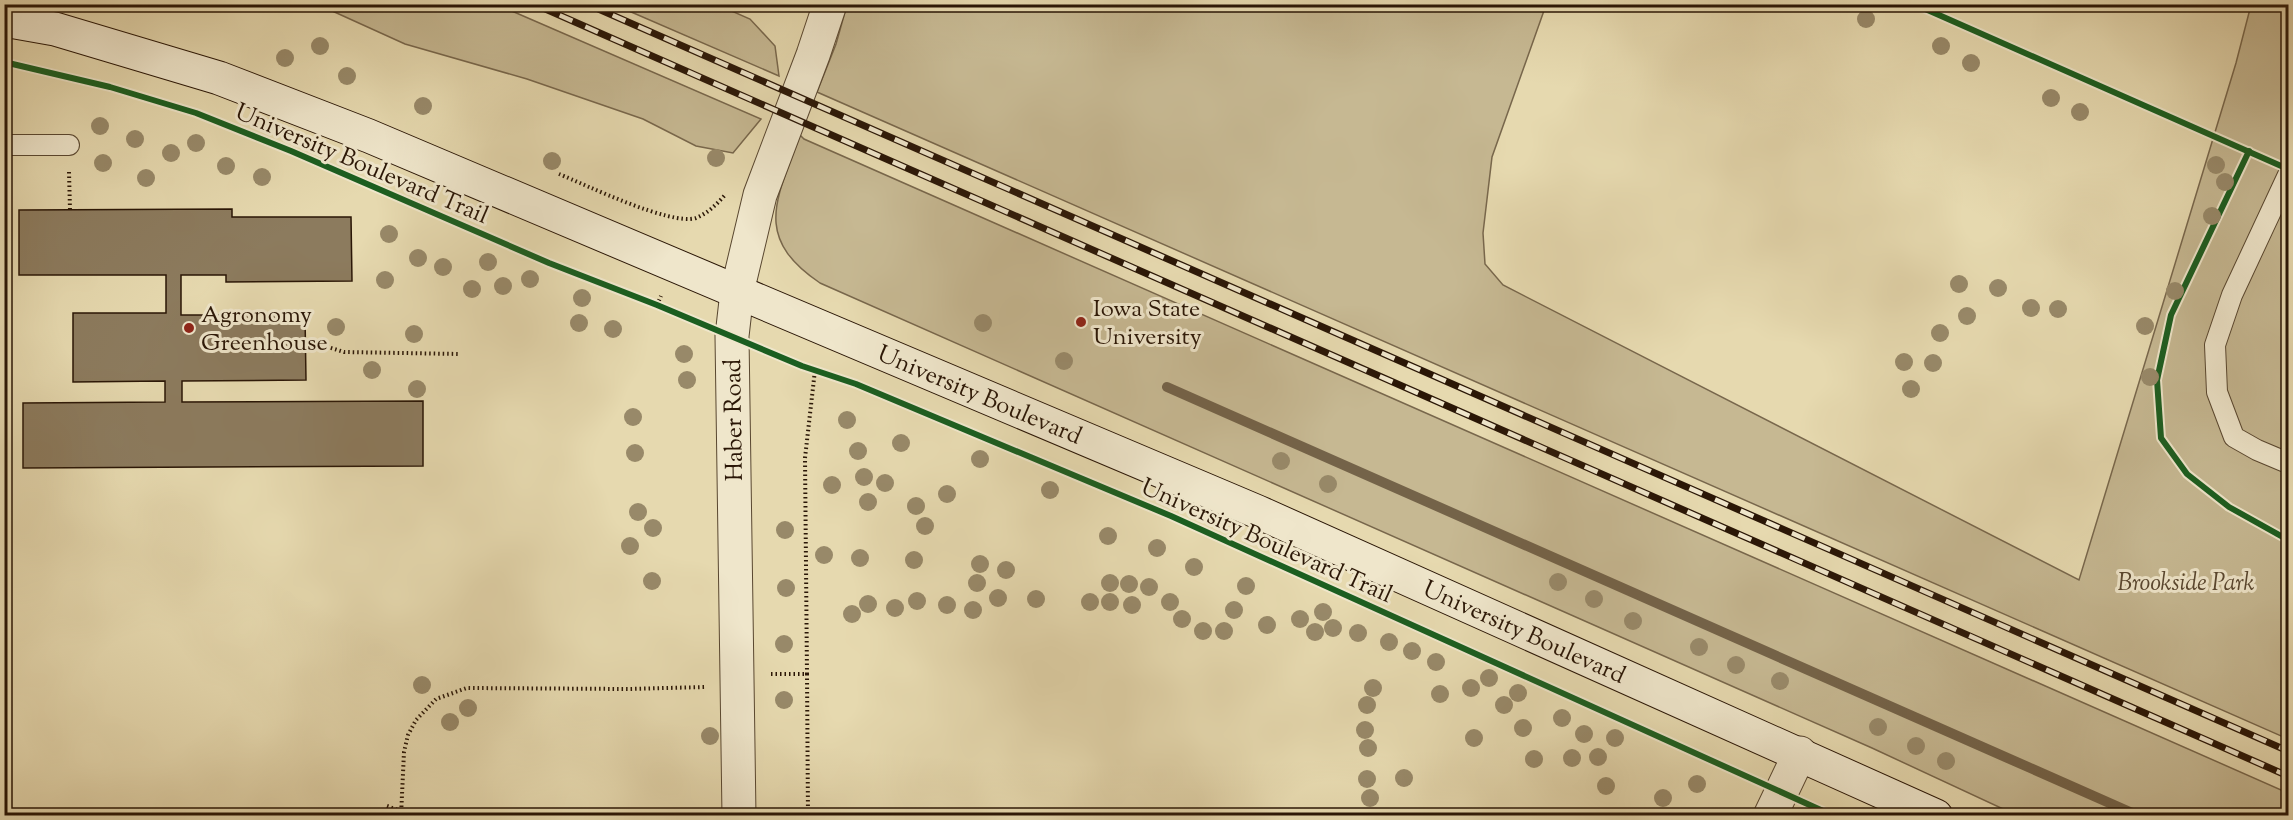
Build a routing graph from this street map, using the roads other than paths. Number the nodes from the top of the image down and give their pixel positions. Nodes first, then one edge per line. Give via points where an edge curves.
1 (830, 4) edge
2 (4, 20) edge
3 (4, 145) edge
4 (69, 145) road end
5 (2289, 175) edge
6 (737, 292) junction
7 (2289, 463) edge
8 (1800, 753) junction
9 (739, 816) edge
10 (1770, 816) edge
11 (1936, 816) edge

1 - 6 main road, Haber Road via 760,195
2 - 6 main road, University Boulevard via 55,29 219,78 369,136
3 - 4 lane
5 - 7 lane via 2232,295 2215,345 2217,392 2234,436
6 - 8 main road, University Boulevard via 1258,512
6 - 9 main road, Haber Road via 732,336
8 - 10 main road
8 - 11 main road, University Boulevard

